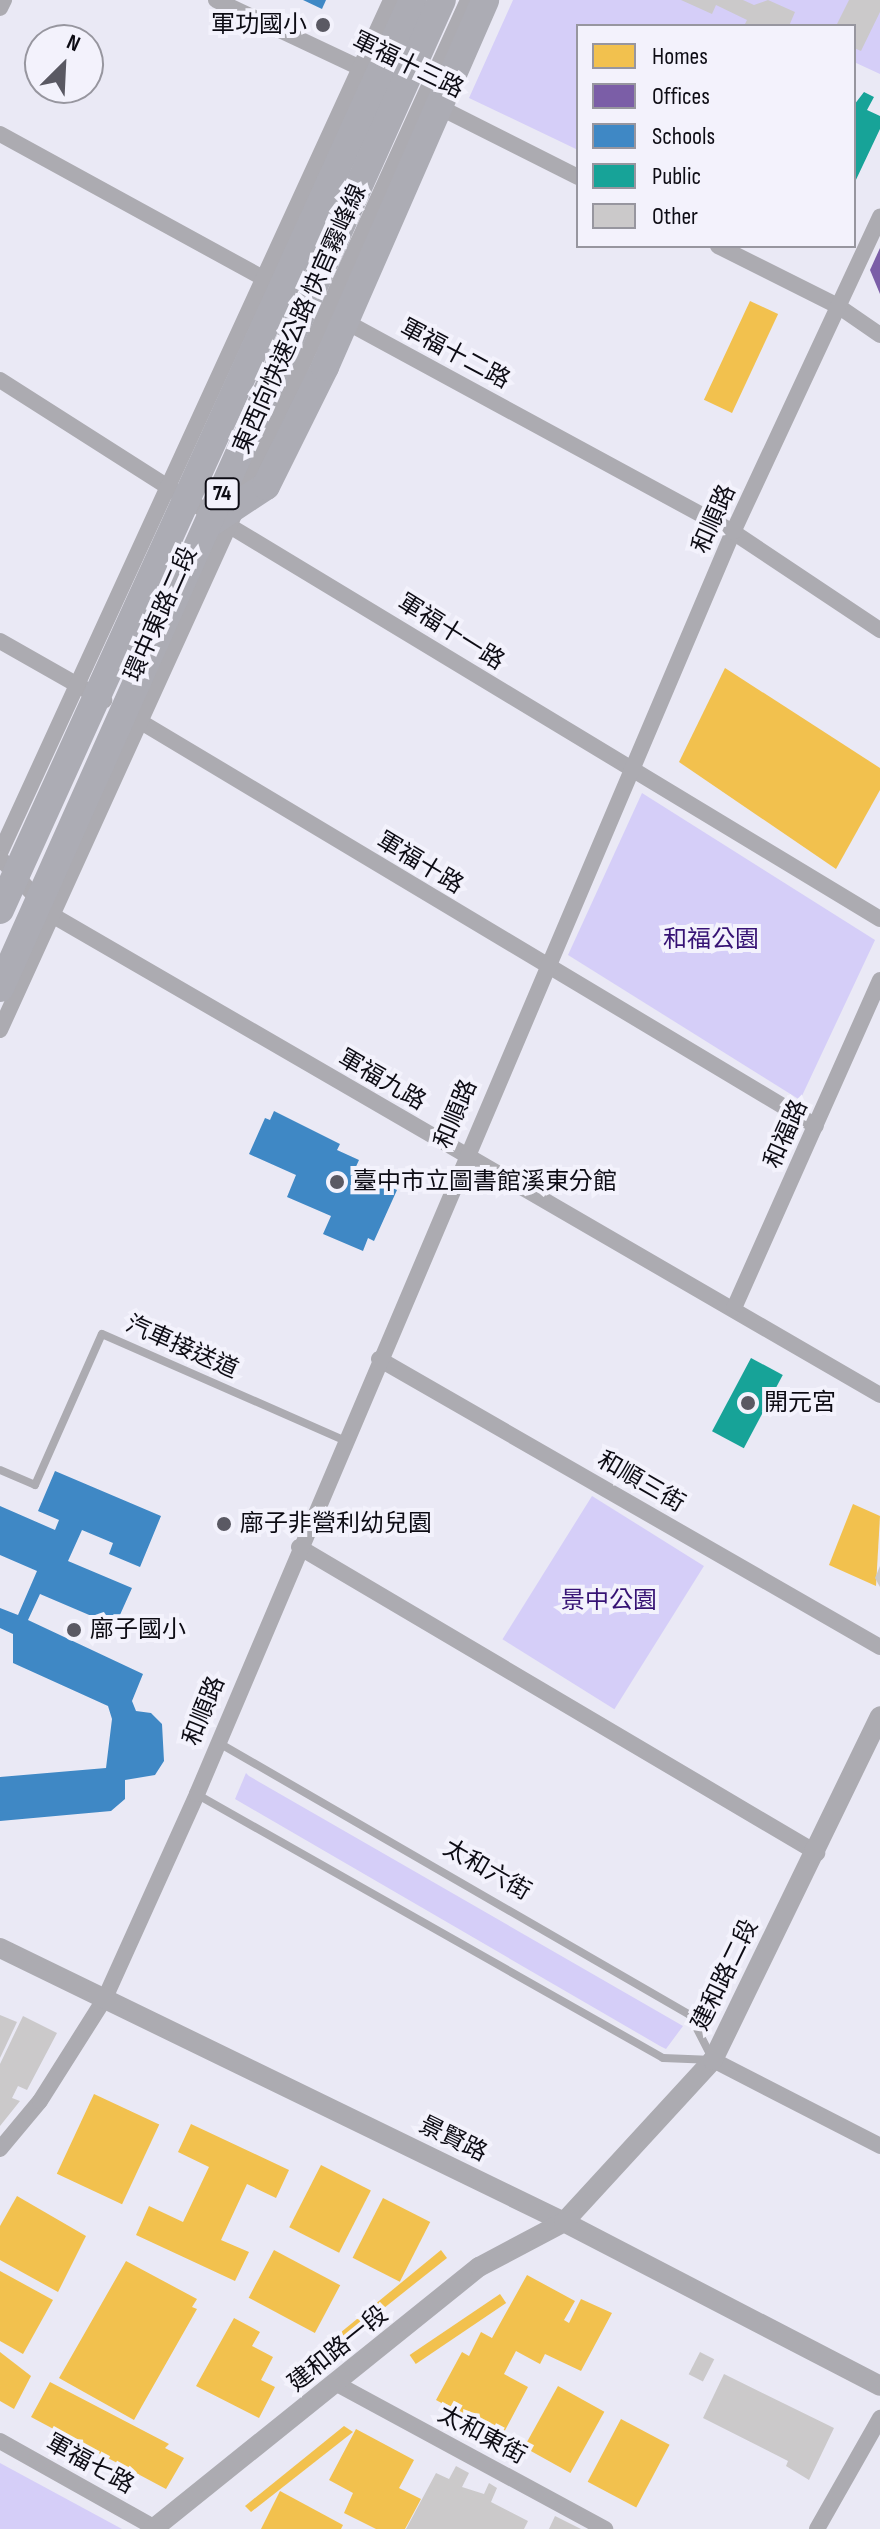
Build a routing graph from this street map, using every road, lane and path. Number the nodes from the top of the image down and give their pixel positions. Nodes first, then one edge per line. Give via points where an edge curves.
1 (4, 0) edge
2 (216, 0) edge
3 (391, 0) edge
4 (413, 0) edge
5 (442, 0) edge
6 (468, 0) edge
7 (485, 0) edge
8 (0, 8) edge
9 (360, 67) junction
10 (424, 100) junction
11 (0, 134) edge
12 (576, 176) edge
13 (880, 217) edge
14 (722, 248) edge
15 (265, 281) junction
16 (838, 306) junction
17 (328, 312) junction
18 (880, 335) edge
19 (0, 380) edge
20 (168, 483) junction
21 (218, 524) junction
22 (733, 532) junction
23 (880, 630) edge
24 (0, 641) edge
25 (78, 685) junction
26 (140, 721) junction
27 (631, 769) junction
28 (0, 856) edge
29 (0, 910) edge
30 (52, 915) junction
31 (880, 919) edge
32 (545, 966) junction
33 (880, 980) edge
34 (0, 988) edge
35 (0, 1030) edge
36 (816, 1126) junction
37 (465, 1156) junction
38 (734, 1308) junction
39 (379, 1359) junction
40 (880, 1395) edge
41 (344, 1440) junction
42 (0, 1470) edge
43 (299, 1547) junction
44 (880, 1647) edge
45 (880, 1716) edge
46 (217, 1741) junction
47 (197, 1794) junction
48 (817, 1853) junction
49 (0, 1948) edge
50 (105, 1998) junction
51 (713, 2060) junction
52 (880, 2146) edge
53 (0, 2149) edge
54 (564, 2222) junction
55 (337, 2384) junction
56 (880, 2386) edge
57 (880, 2418) edge
58 (0, 2441) edge
59 (155, 2529) edge
60 (605, 2529) edge
61 (817, 2529) edge

1 - 8 street
2 - 9 street, 軍福十三路
3 - 9 street, 環中東路二段
4 - 29 highway, 東西向快速公路 快官霧峰線 / 74, bridge
5 - 21 highway, 東西向快速公路 快官霧峰線 / 74, bridge
6 - 10 street, 環中東路二段
7 - 21 highway, 74, bridge via 325,367 266,486
9 - 10 street, 軍福十三路
9 - 15 street, 環中東路二段
10 - 12 street, 軍福十三路
10 - 17 street, 環中東路二段
11 - 15 street, 軍福十二路
13 - 16 street, 和順路
14 - 16 street
15 - 17 street, 軍福十二路
15 - 20 street, 環中東路二段
16 - 18 street
16 - 22 street, 和順路
17 - 21 street, 環中東路二段
17 - 22 street, 軍福十二路
19 - 20 street, 軍福十一路
20 - 21 street, 軍福十一路
20 - 25 street, 環中東路二段
21 - 26 street, 環中東路二段
21 - 27 street, 軍福十一路
21 - 34 highway, 東西向快速公路 快官霧峰線 / 74, bridge
22 - 23 street, 軍福十二路
22 - 27 street, 和順路
24 - 25 street, 軍福十路
25 - 26 street, 軍福十路
25 - 28 street, 環中東路二段
26 - 30 street, 環中東路二段
26 - 32 street, 軍福十路
27 - 31 street, 軍福十一路
27 - 32 street, 和順路
28 - 30 street, 軍福九路
30 - 35 street, 環中東路二段
30 - 37 street, 軍福九路
32 - 36 street, 軍福十路
32 - 37 street, 和順路
33 - 36 street, 和福路
36 - 38 street, 和福路
37 - 38 street, 軍福九路
37 - 39 street, 和順路
38 - 40 street, 軍福九路
39 - 41 street, 和順路
39 - 44 street, 和順三街
41 - 42 lane, 汽車接送道 via 102,1334 35,1485
41 - 43 street, 和順路
43 - 46 street, 和順路
43 - 48 street
45 - 48 street, 建和路二段
46 - 47 street, 和順路
46 - 51 lane, 太和六街 via 690,2015
47 - 50 street, 和順路
47 - 51 lane via 663,2058
48 - 51 street, 建和路二段
49 - 50 street, 景賢路
50 - 53 street, 和順路 via 40,2101
50 - 54 street, 景賢路
51 - 52 street
51 - 54 street, 建和路二段
54 - 55 street, 建和路一段 via 479,2267
54 - 56 street, 景賢路
55 - 59 street, 建和路一段
55 - 60 street, 太和東街
57 - 61 street
58 - 59 street, 軍福七路

